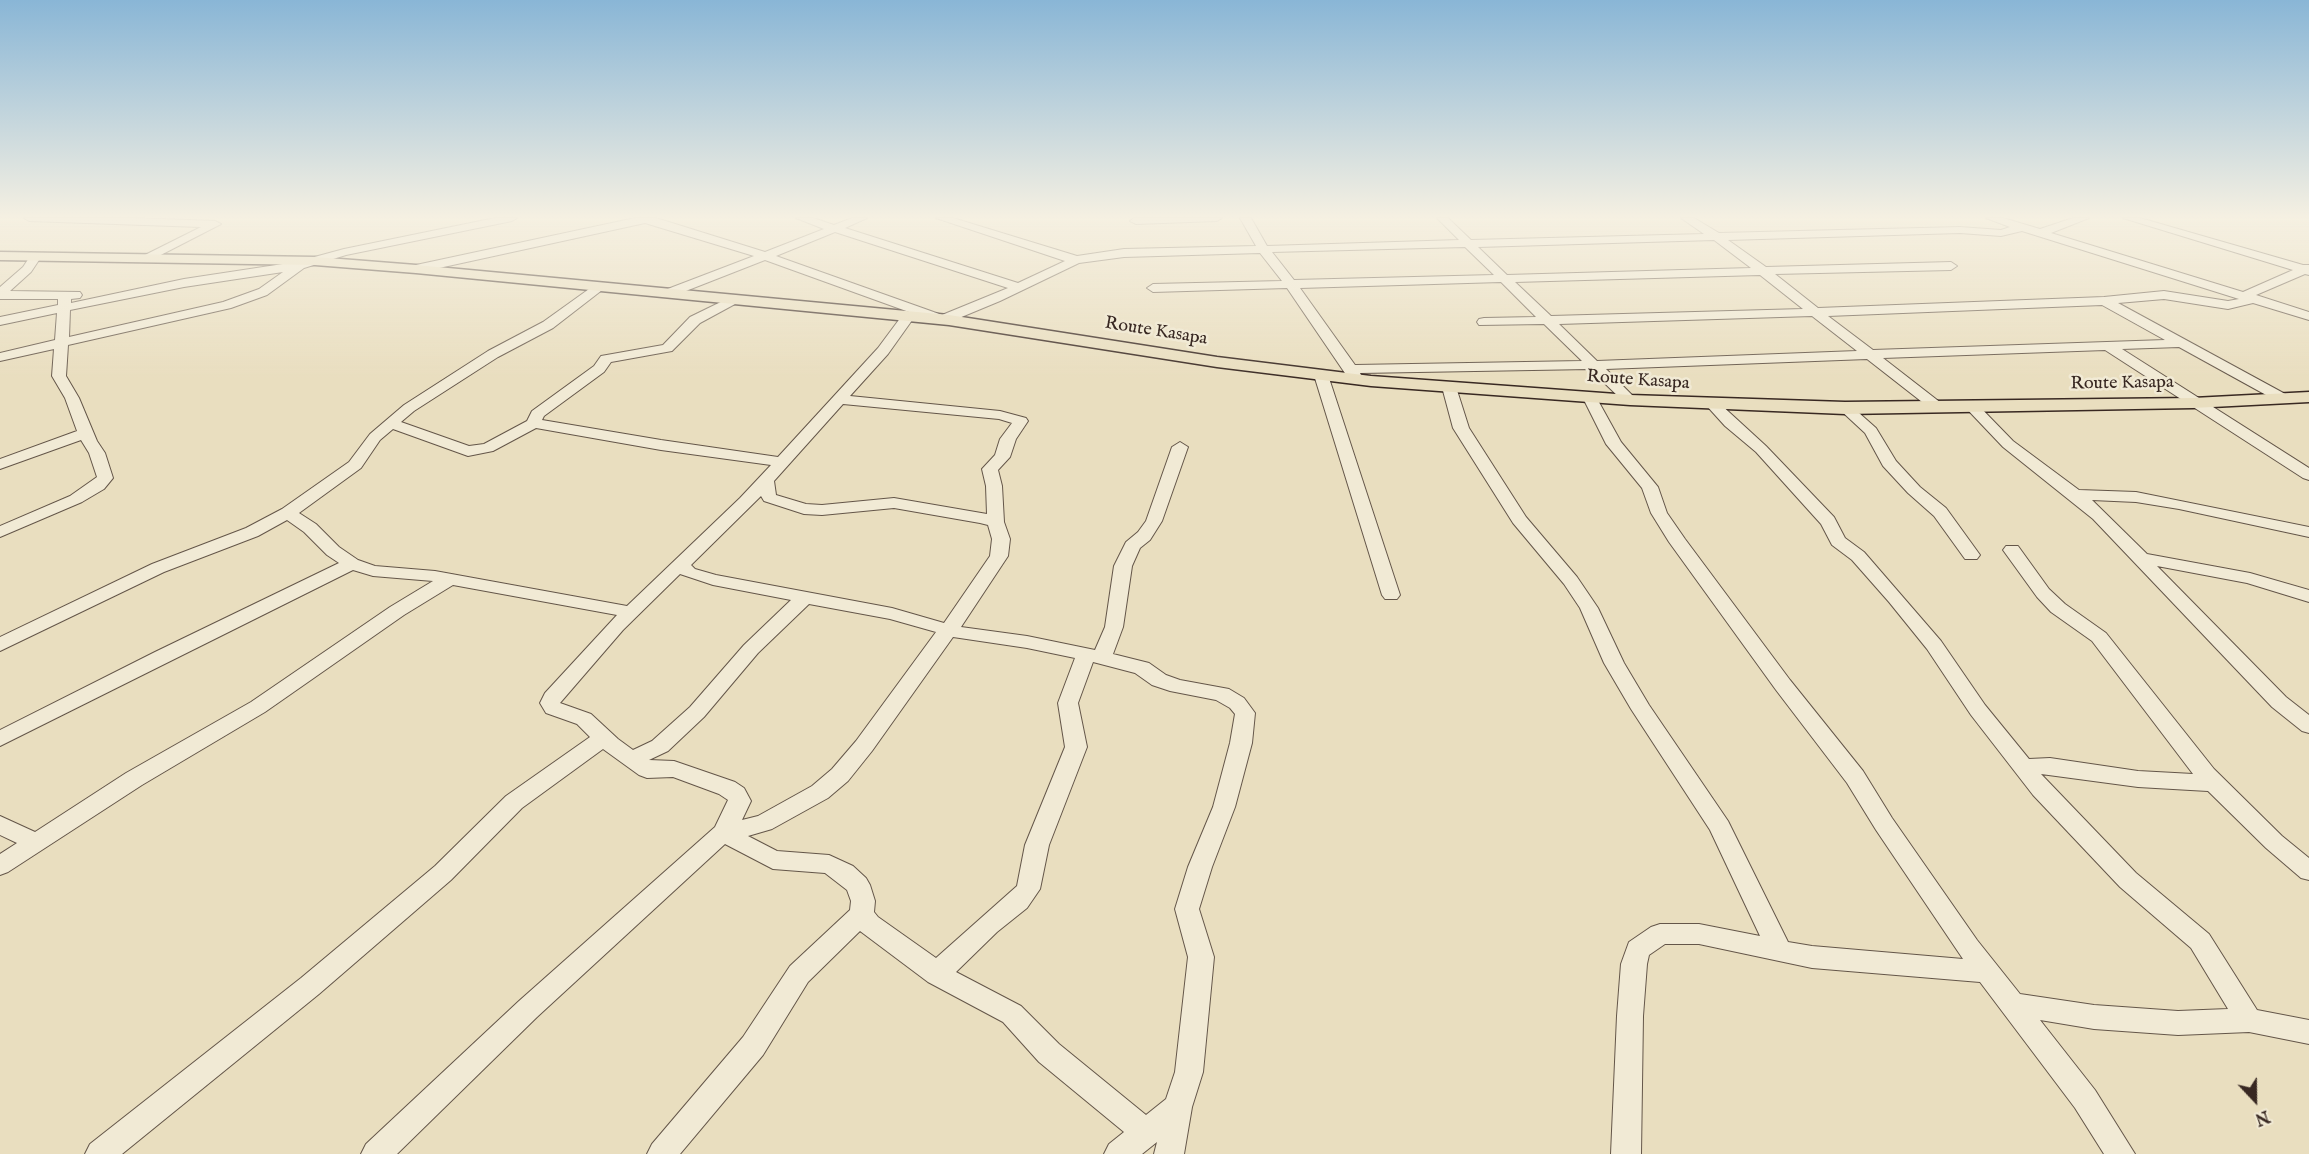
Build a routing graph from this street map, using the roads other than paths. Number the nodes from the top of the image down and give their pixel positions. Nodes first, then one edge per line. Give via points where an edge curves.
1 (24, 272) edge
2 (250, 272) edge
3 (294, 272) edge
4 (445, 272) edge
5 (724, 272) edge
6 (810, 272) edge
7 (970, 272) edge
8 (1051, 272) edge
9 (1281, 272) edge
10 (1498, 272) edge
11 (1764, 272) junction
12 (1769, 272) edge
13 (2165, 272) edge
14 (2302, 272) edge
15 (1506, 279) junction
16 (1292, 286) junction
17 (600, 287) junction
18 (1018, 287) junction
19 (1152, 288) dead end
20 (669, 293) junction
21 (0, 294) edge
22 (2249, 298) junction
23 (731, 301) junction
24 (2104, 301) junction
25 (64, 302) junction
26 (1813, 311) junction
27 (909, 316) junction
28 (2309, 316) edge
29 (942, 320) junction
30 (1545, 320) junction
31 (0, 321) edge
32 (1484, 322) dead end
33 (62, 343) junction
34 (2181, 343) junction
35 (2108, 346) junction
36 (1872, 356) junction
37 (0, 357) edge
38 (1592, 365) junction
39 (1353, 374) junction
40 (1321, 375) junction
41 (1449, 387) junction
42 (1590, 398) junction
43 (838, 399) junction
44 (2299, 399) edge
45 (1630, 400) junction
46 (2193, 403) junction
47 (1713, 405) junction
48 (1936, 406) junction
49 (1972, 407) junction
50 (1845, 408) junction
51 (389, 423) junction
52 (534, 423) junction
53 (86, 433) junction
54 (1180, 447) dead end
55 (781, 462) junction
56 (0, 464) edge
57 (2309, 475) edge
58 (766, 478) junction
59 (2076, 495) junction
60 (288, 513) junction
61 (996, 522) junction
62 (0, 532) edge
63 (2309, 532) edge
64 (2012, 550) dead end
65 (1971, 555) dead end
66 (2141, 558) junction
67 (352, 564) junction
68 (681, 565) junction
69 (450, 579) junction
70 (1391, 595) dead end
71 (2309, 596) edge
72 (805, 597) junction
73 (631, 612) junction
74 (948, 630) junction
75 (0, 645) edge
76 (1093, 657) junction
77 (2309, 726) edge
78 (604, 737) junction
79 (0, 739) edge
80 (633, 759) junction
81 (2022, 767) junction
82 (2213, 783) junction
83 (0, 825) edge
84 (724, 833) junction
85 (36, 842) junction
86 (0, 866) edge
87 (2309, 871) edge
88 (862, 914) junction
89 (1780, 952) junction
90 (1989, 972) junction
91 (937, 974) junction
92 (2011, 1004) junction
93 (2249, 1020) junction
94 (2309, 1032) edge
95 (1178, 1107) junction
96 (1145, 1132) junction
97 (100, 1154) edge
98 (376, 1154) edge
99 (662, 1154) edge
100 (1119, 1154) edge
101 (1169, 1154) edge
102 (1626, 1154) edge
103 (2121, 1154) edge

1 - 21 street
2 - 25 street via 123,296
3 - 33 street via 263,292 209,310
4 - 17 main road, Route Kasapa
5 - 20 street
6 - 29 street
7 - 18 street
8 - 18 street
9 - 16 street
10 - 15 street
11 - 12 street
11 - 15 street
11 - 26 street
13 - 22 street
14 - 22 street
15 - 16 street
15 - 30 street
16 - 19 street
16 - 39 street
17 - 20 main road, Route Kasapa
17 - 51 street via 548,325 493,354
18 - 29 street
20 - 23 main road, Route Kasapa
21 - 25 street
22 - 24 street via 2221,304 2164,295
22 - 28 street
23 - 27 main road, Route Kasapa
23 - 52 street via 695,320 667,348 606,359 599,369 537,414
24 - 26 street
24 - 34 street
25 - 31 street
25 - 33 street
26 - 30 street
26 - 36 street
27 - 29 main road, Route Kasapa
27 - 43 street
29 - 40 main road, Route Kasapa
30 - 32 street
30 - 38 street
33 - 37 street
33 - 53 street via 59,376
34 - 35 street
34 - 44 street
35 - 36 street
35 - 46 street
36 - 38 street
36 - 48 street
38 - 39 street
38 - 45 street
39 - 40 main road, Route Kasapa
39 - 41 main road, Route Kasapa
40 - 70 street
41 - 42 main road, Route Kasapa
41 - 89 street via 1461,428 1519,519 1589,608 1641,709 1720,827
42 - 45 main road, Route Kasapa
42 - 90 street via 1614,444 1650,486 1659,513 1678,542 1855,777 1968,947
43 - 55 street
43 - 61 street via 1000,415 1021,421 1008,439 1002,457 990,469
44 - 46 main road, Route Kasapa
45 - 47 main road, Route Kasapa
46 - 49 main road, Route Kasapa
46 - 57 street
47 - 50 main road, Route Kasapa
47 - 81 street via 1761,449 1828,521 1838,541 1858,556 1896,598
48 - 49 main road, Route Kasapa
48 - 50 main road, Route Kasapa
49 - 59 street via 2008,444
50 - 65 street via 1871,431 1889,463 1940,512
51 - 52 street via 468,451 488,448
51 - 60 street via 355,465
52 - 55 street
53 - 56 street
53 - 62 street via 105,478 76,499
54 - 76 street via 1154,521 1132,546 1123,566 1114,627
55 - 58 street
58 - 61 street via 770,498 804,509 894,503
58 - 68 street
59 - 63 street via 2136,497
59 - 66 street
60 - 67 street
60 - 75 street via 252,532 158,568
61 - 74 street via 999,556
64 - 82 street via 2043,593 2099,637
66 - 71 street via 2250,578
66 - 77 street via 2279,702
67 - 69 street via 373,571
67 - 79 street
68 - 72 street via 689,573 713,580
68 - 73 street
69 - 73 street
69 - 85 street via 258,707 211,732
72 - 74 street
72 - 80 street via 751,649 697,712 660,746
73 - 78 street via 550,703 553,708 584,719
74 - 76 street
74 - 84 street via 840,776 820,792 764,823
76 - 91 street via 1070,693 1068,703 1076,747 1041,834 1028,889
76 - 95 street via 1131,664 1177,686 1222,694 1245,713 1224,807 1187,909 1201,957 1189,1072
78 - 80 street
78 - 97 street via 514,802 443,873 310,986
80 - 84 street via 647,770 674,769 736,794 740,801
81 - 82 street via 2050,766 2138,779
81 - 93 street via 2128,880 2200,941
82 - 87 street
83 - 85 street
84 - 88 street via 773,860 829,864 845,873 858,885
84 - 98 street via 629,916
85 - 86 street
88 - 91 street via 869,924
88 - 99 street via 799,974 753,1046
89 - 90 street
89 - 102 street via 1699,934 1676,933 1660,934 1638,949 1630,1016
90 - 92 street
91 - 96 street via 1012,1014 1049,1053
92 - 93 street via 2105,1018 2178,1023
92 - 103 street via 2085,1099
93 - 94 street
95 - 96 street
95 - 101 street
96 - 100 street

